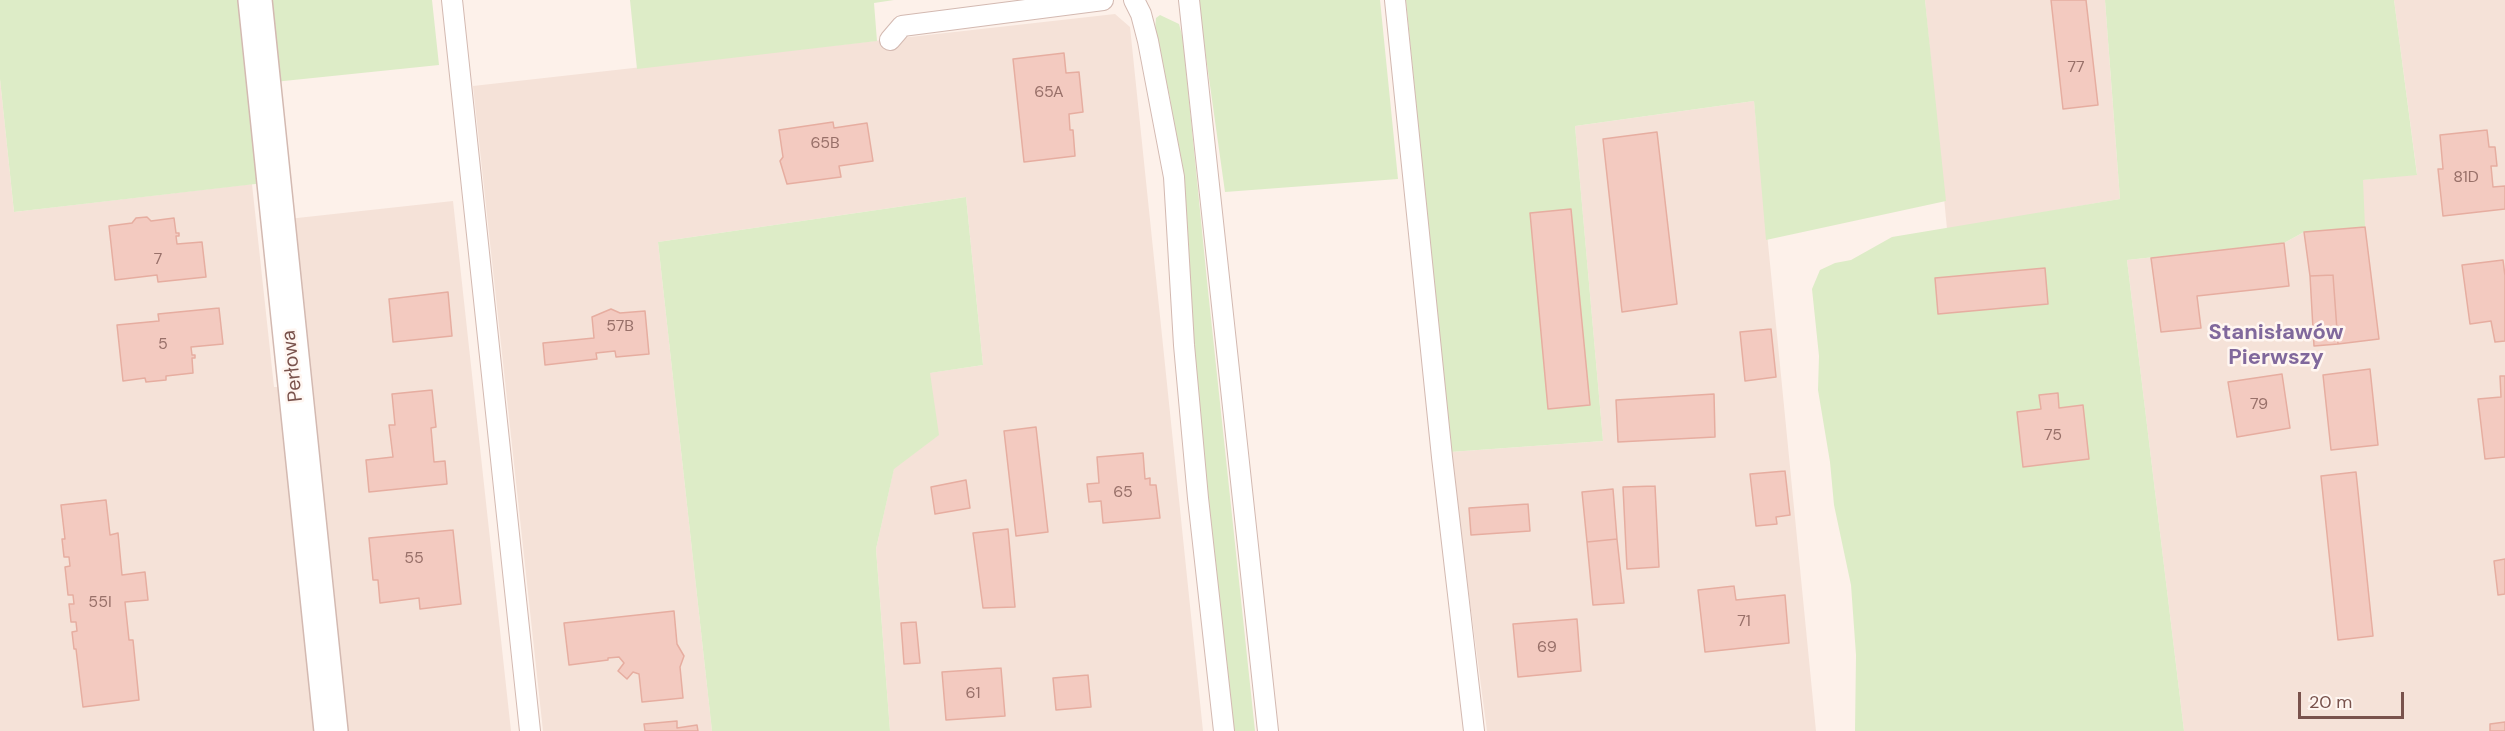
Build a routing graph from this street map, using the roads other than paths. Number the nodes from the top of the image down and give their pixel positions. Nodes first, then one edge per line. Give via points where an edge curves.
1 (255, 0) edge
2 (452, 0) edge
3 (1103, 0) edge
4 (1134, 0) edge
5 (1189, 0) edge
6 (1395, 0) edge
7 (890, 40) dead end
8 (331, 731) edge
9 (530, 731) edge
10 (1224, 731) edge
11 (1268, 731) edge
12 (1474, 731) edge

1 - 8 street, Perłowa
2 - 9 lane
3 - 7 lane via 902,26
4 - 10 lane via 1148,41 1174,177 1184,345
5 - 11 lane
6 - 12 lane

